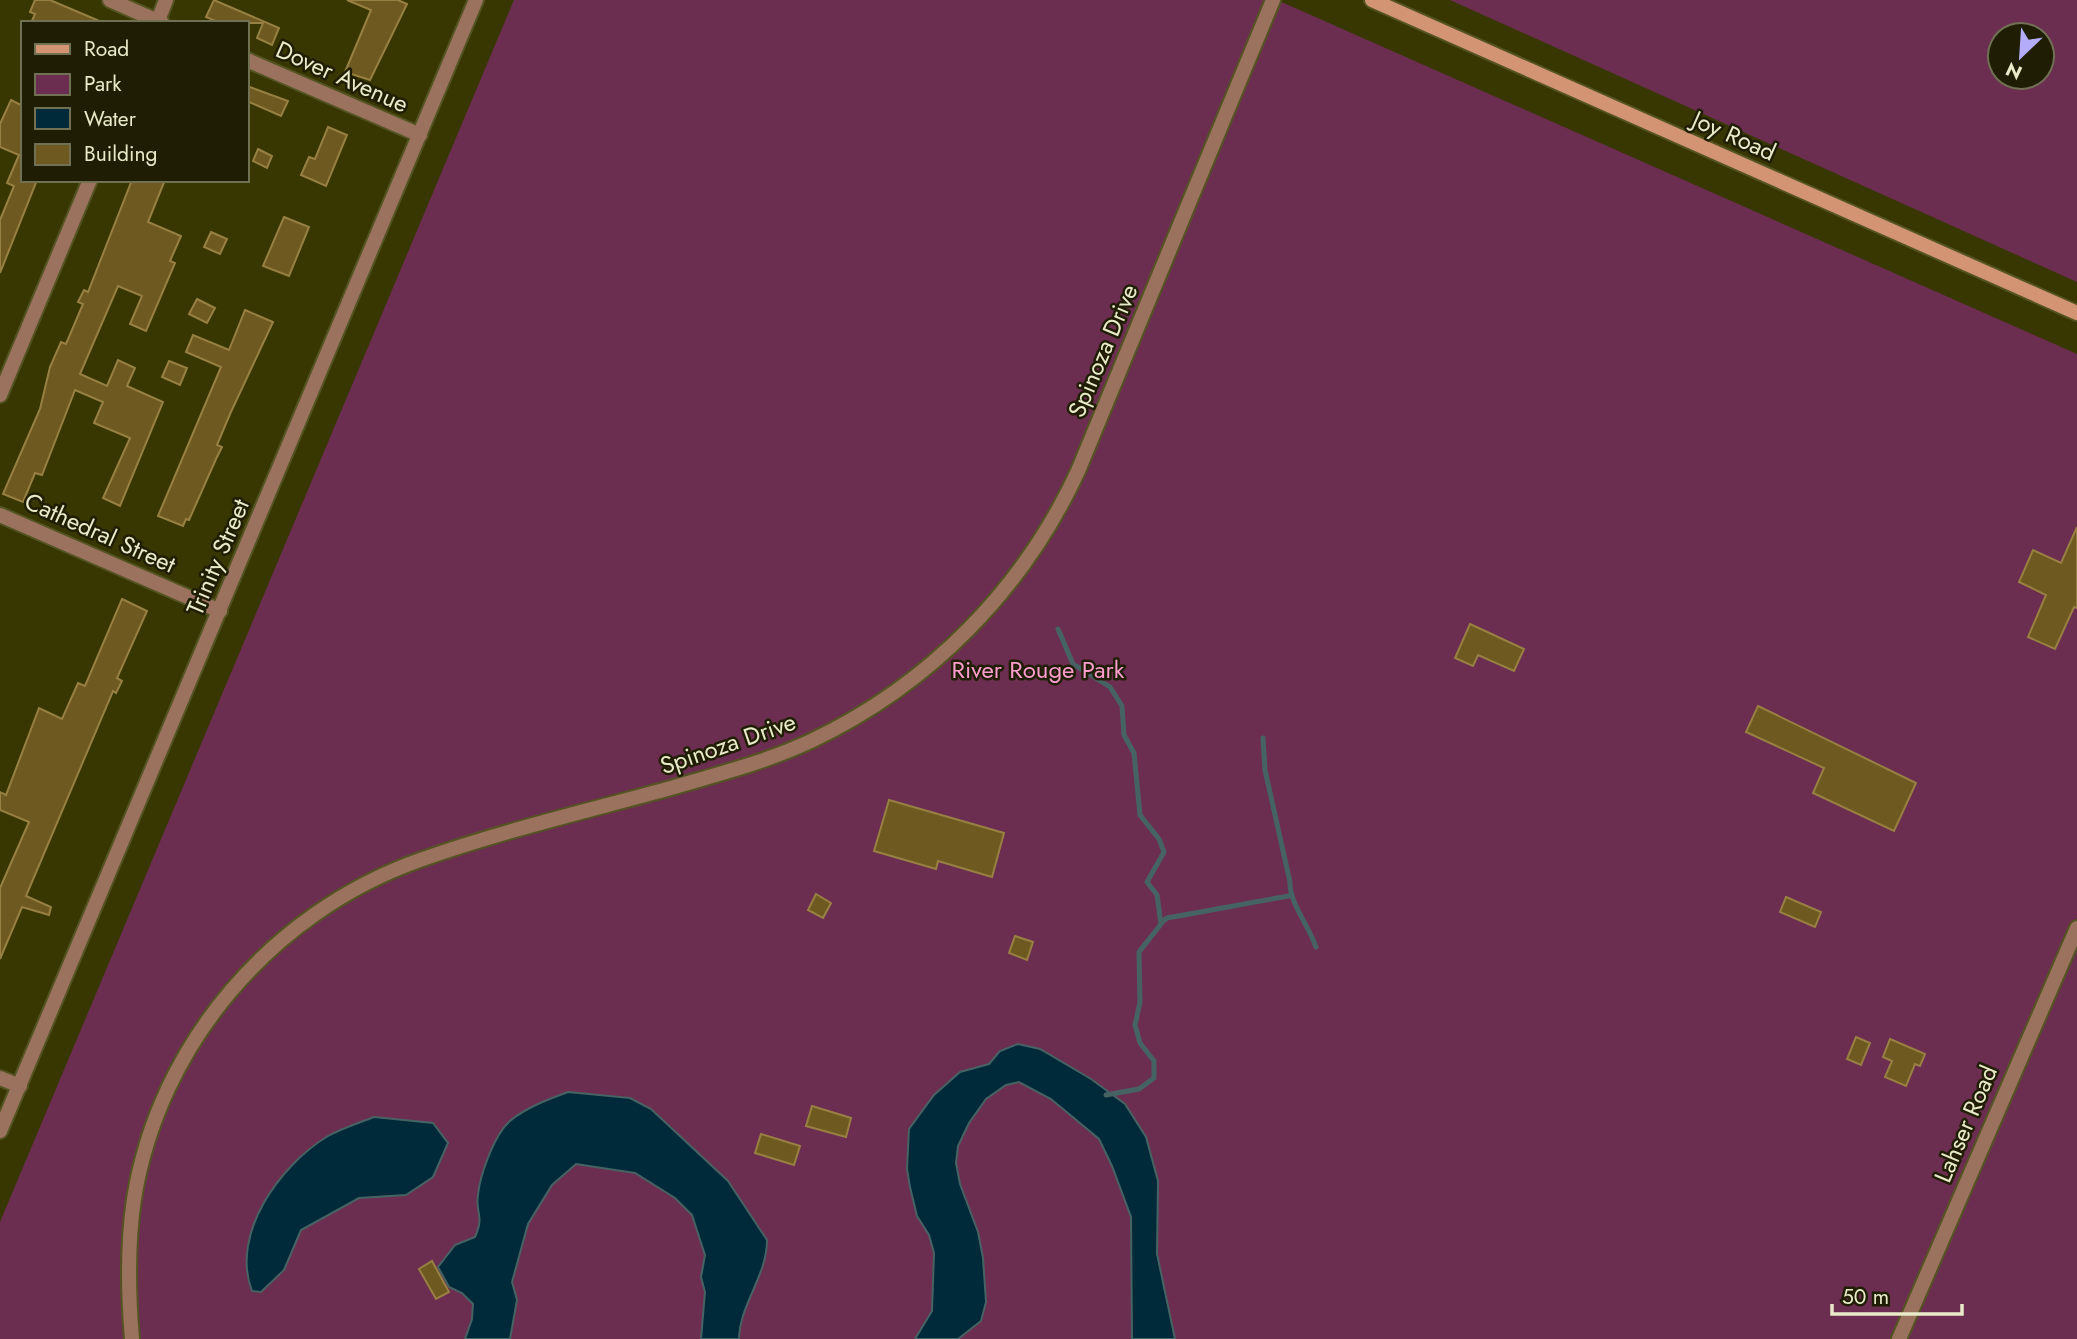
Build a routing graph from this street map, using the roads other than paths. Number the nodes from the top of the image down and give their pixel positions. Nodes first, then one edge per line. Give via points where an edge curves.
1 (110, 0) edge
2 (166, 0) edge
3 (476, 0) edge
4 (1273, 0) edge
5 (1372, 0) edge
6 (157, 21) edge
7 (159, 21) edge
8 (248, 60) edge
9 (420, 135) junction
10 (89, 182) edge
11 (2077, 313) edge
12 (0, 395) edge
13 (0, 514) edge
14 (220, 611) junction
15 (2077, 928) edge
16 (0, 1078) edge
17 (20, 1086) junction
18 (0, 1131) edge
19 (132, 1339) edge
20 (1899, 1339) edge

1 - 6 street
2 - 7 street
3 - 9 street, Trinity Street
4 - 19 street, Spinoza Drive via 1073,483 1046,532 995,601 934,662 898,690 812,740 750,766 421,860 336,900 280,940 243,975 209,1018 173,1079 155,1122 131,1222 128,1286
5 - 11 main road, Joy Road
8 - 9 street, Dover Avenue
9 - 14 street, Trinity Street
10 - 12 street
13 - 14 street, Cathedral Street
14 - 17 street, Trinity Street
15 - 20 street, Lahser Road
16 - 17 street
17 - 18 street, Trinity Street

